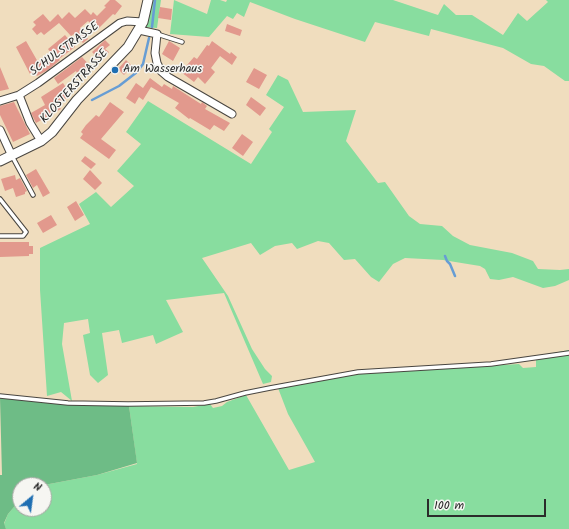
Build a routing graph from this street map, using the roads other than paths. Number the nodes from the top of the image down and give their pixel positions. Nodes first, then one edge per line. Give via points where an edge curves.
1 (148, 0) edge
2 (141, 28) junction
3 (156, 34) junction
4 (182, 42) dead end
5 (19, 95) junction
6 (0, 101) edge
7 (232, 114) dead end
8 (0, 130) edge
9 (41, 141) junction
10 (12, 156) junction
11 (0, 161) edge
12 (33, 195) dead end
13 (0, 199) edge
14 (0, 236) edge
15 (569, 353) edge
16 (0, 396) edge

1 - 2 street
2 - 3 street
2 - 5 street, SCHULSTRASSE via 127,21 120,24
2 - 9 street, KLOSTERSTRASSE via 52,132
3 - 4 lane
3 - 7 street via 155,53 161,71
5 - 6 street, SCHULSTRASSE
5 - 9 street
8 - 10 street
9 - 10 street, KLOSTERSTRASSE
10 - 11 street, KLOSTERSTRASSE
10 - 12 lane
13 - 14 lane via 26,232 23,236
15 - 16 lane via 491,364 358,372 204,403 68,403

